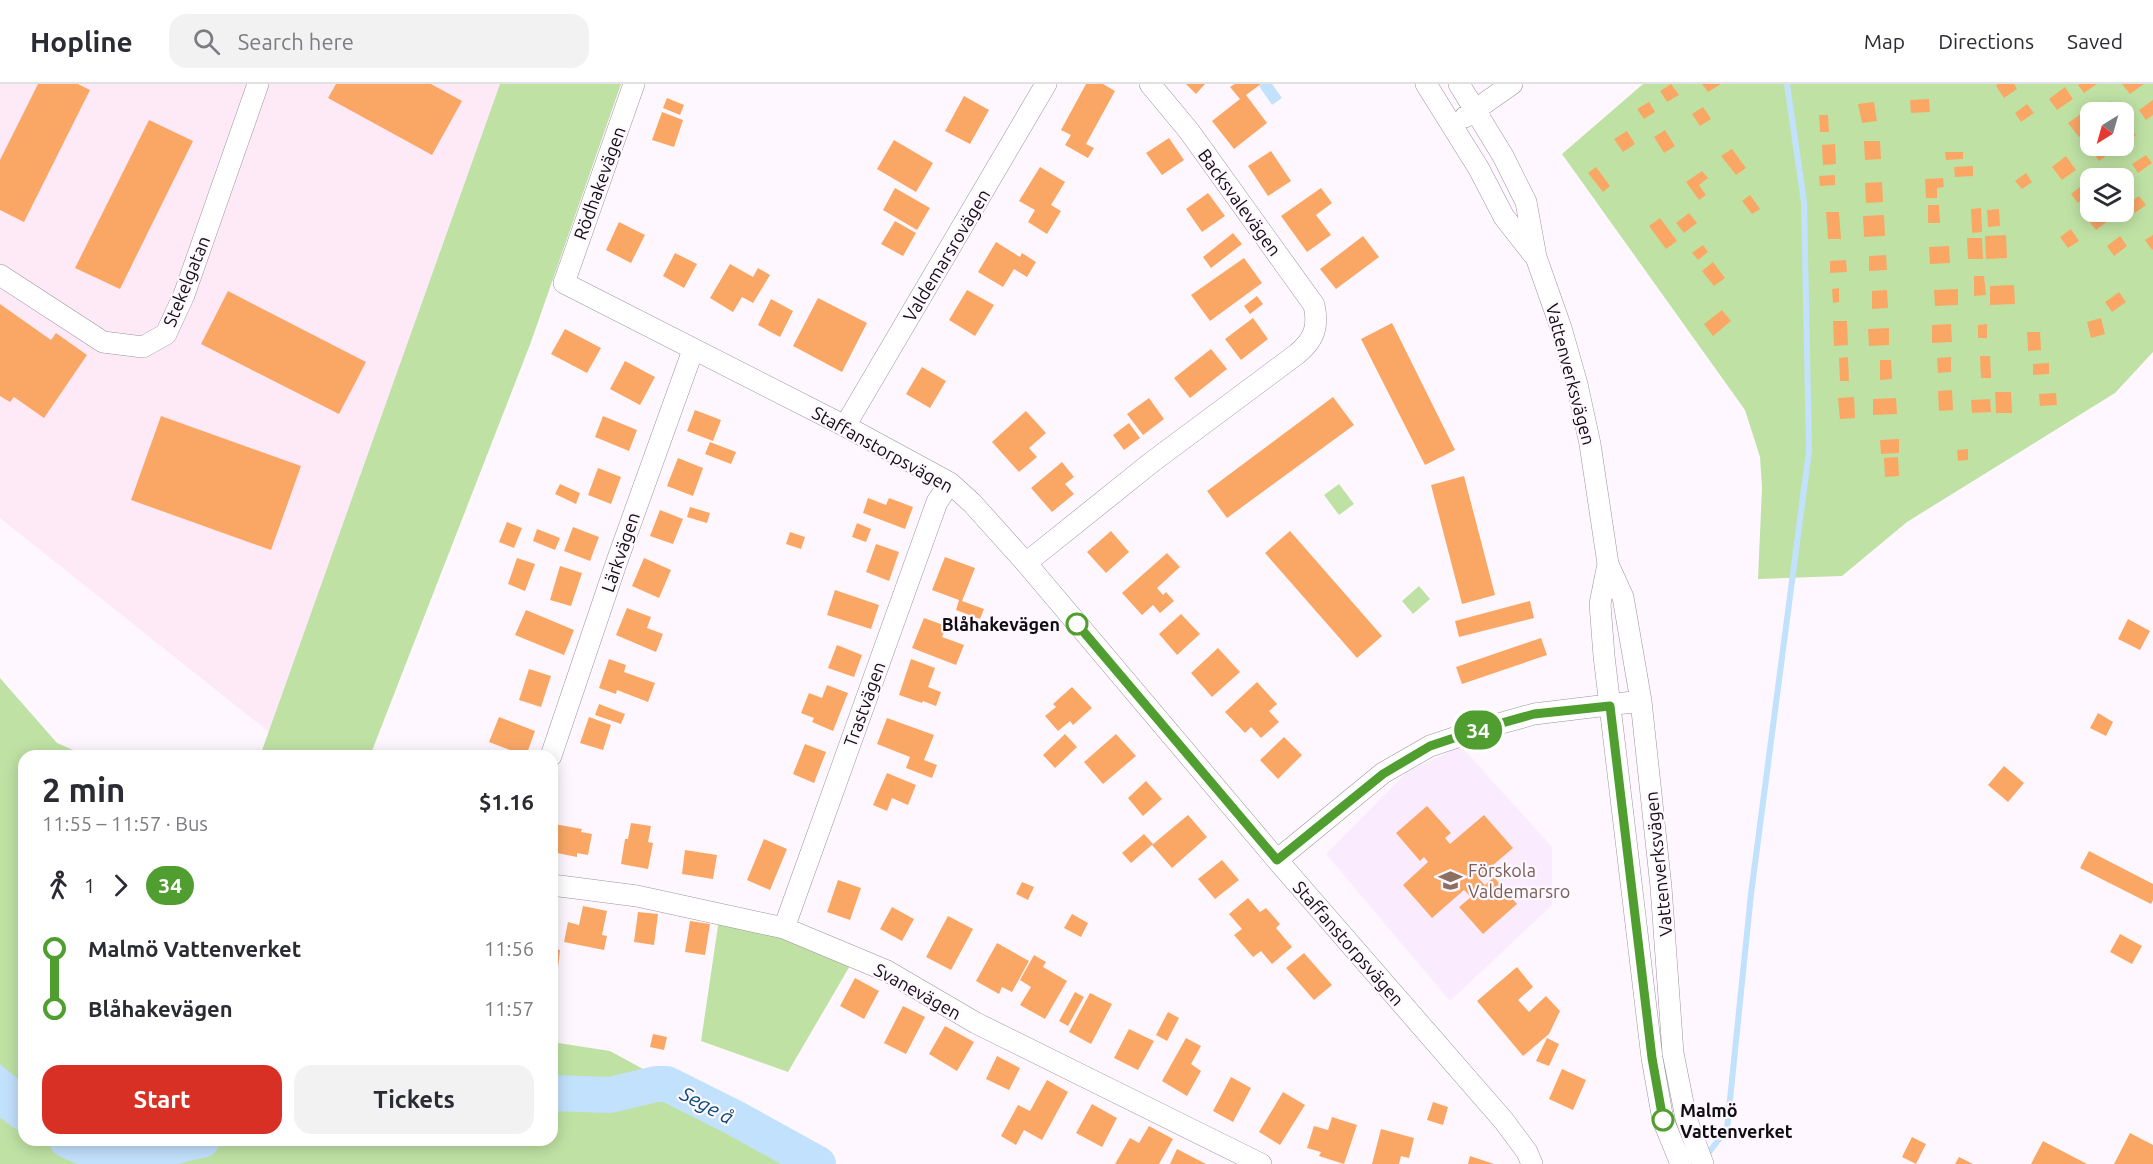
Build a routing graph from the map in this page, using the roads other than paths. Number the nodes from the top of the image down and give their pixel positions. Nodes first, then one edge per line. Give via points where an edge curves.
1 (258, 84) edge
2 (634, 84) edge
3 (1046, 84) edge
4 (1150, 84) edge
5 (1426, 84) edge
6 (1459, 84) edge
7 (1512, 84) edge
8 (1475, 110) junction
9 (1451, 125) junction
10 (1536, 257) junction
11 (0, 275) edge
12 (564, 283) joint
13 (693, 350) junction
14 (845, 426) junction
15 (950, 483) junction
16 (1026, 564) junction
17 (1608, 564) junction
18 (1641, 701) junction
19 (1610, 706) junction
20 (553, 750) edge
21 (1277, 860) junction
22 (558, 886) edge
23 (784, 928) junction
24 (1680, 1162) edge
25 (1261, 1164) edge
26 (1532, 1164) edge
27 (1703, 1164) edge

1 - 11 street, Stekelgatan via 184,295 166,334 143,347 103,342
2 - 12 street, Rödhakevägen
3 - 14 street, Valdemarsrovägen
4 - 16 street, Backsvalevägen via 1314,305 1317,326 1312,341 1298,354 1152,462
5 - 9 street, Vattenverksvägen
6 - 8 street, Vattenverksvägen
7 - 8 street
8 - 9 street
8 - 10 street, Vattenverksvägen via 1526,202
9 - 10 street, Vattenverksvägen via 1504,217
10 - 17 street, Vattenverksvägen via 1577,384
12 - 13 street, Staffanstorpsvägen
13 - 14 street, Staffanstorpsvägen
13 - 20 street, Lärkvägen
14 - 15 street, Staffanstorpsvägen
15 - 16 street, Staffanstorpsvägen
15 - 23 street, Trastvägen via 937,502
16 - 21 street, Staffanstorpsvägen
17 - 18 street, Vattenverksvägen via 1623,597
17 - 19 street, Vattenverksvägen via 1600,604
18 - 19 street
18 - 27 street, Vattenverksvägen via 1661,887 1673,1053 1678,1088
19 - 21 street via 1534,714 1430,746 1383,774
19 - 24 street, Vattenverksvägen via 1652,1058 1663,1120
21 - 26 street, Staffanstorpsvägen via 1504,1121
22 - 23 street, Svanevägen via 637,896
23 - 25 street, Svanevägen via 887,971 975,1023

